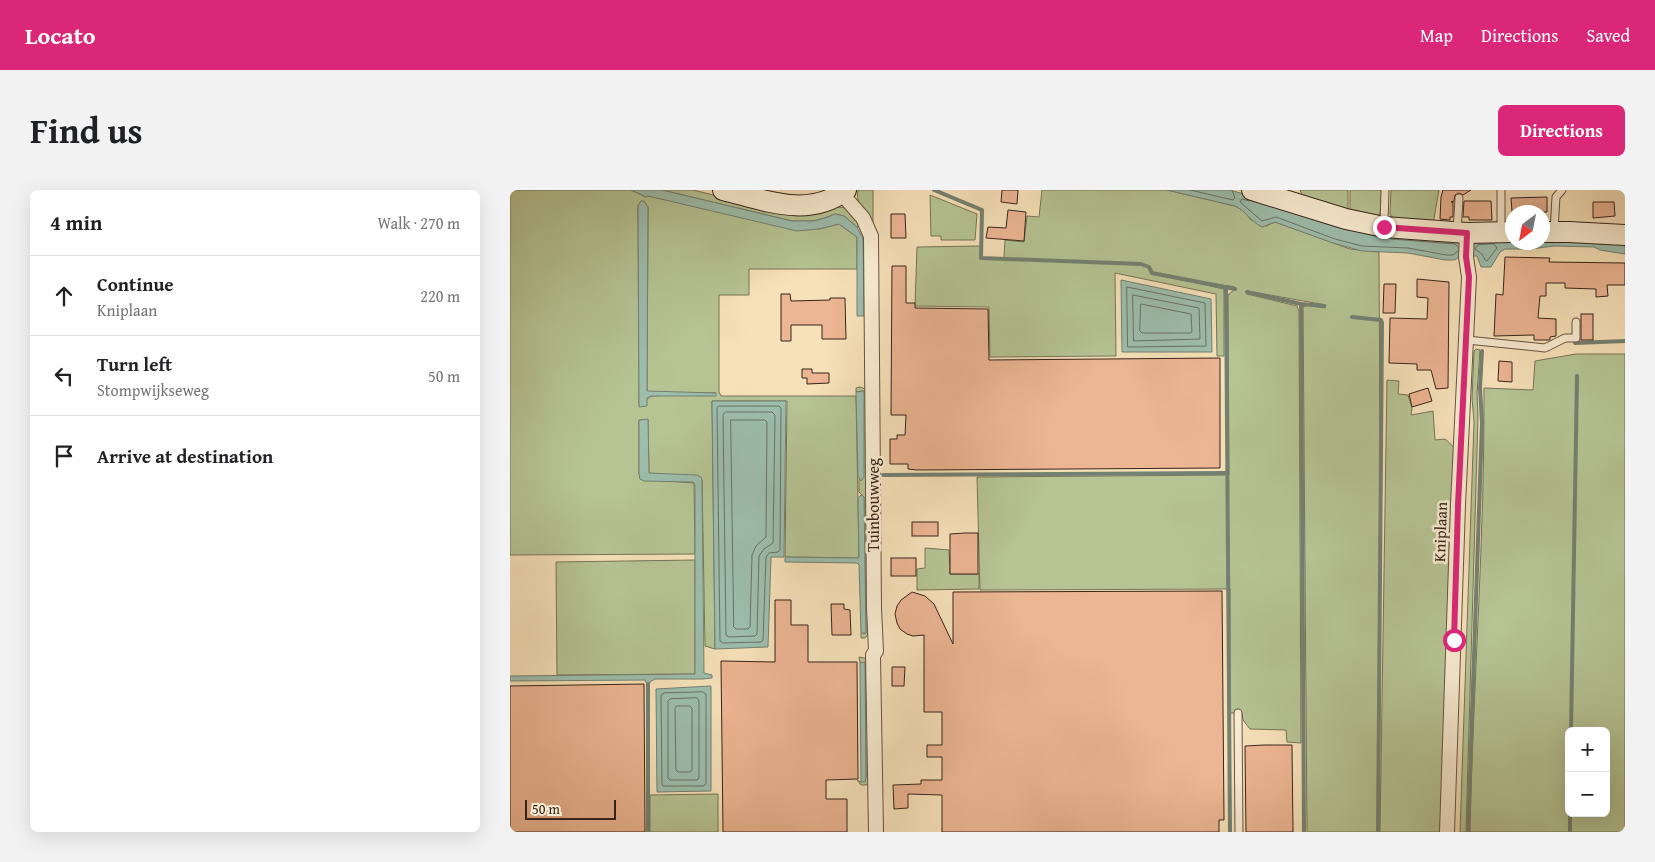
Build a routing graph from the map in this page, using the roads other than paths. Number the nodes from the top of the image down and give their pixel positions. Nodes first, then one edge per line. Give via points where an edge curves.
1 (723, 190) edge
2 (1252, 190) edge
3 (1386, 190) edge
4 (1501, 190) edge
5 (1562, 190) edge
6 (844, 192) edge
7 (1459, 198) dead end
8 (1505, 218) edge
9 (1550, 223) edge
10 (1384, 227) junction
11 (1505, 232) edge
12 (1550, 232) edge
13 (1625, 235) edge
14 (1463, 236) junction
15 (1576, 322) dead end
16 (1467, 340) junction
17 (1238, 713) dead end
18 (876, 832) edge
19 (1239, 832) edge
20 (1447, 832) edge

1 - 6 street via 789,206 829,201
2 - 10 street
3 - 10 lane
4 - 8 lane
5 - 9 lane via 1556,197
6 - 18 street, Tuinbouwweg via 863,218 871,236
7 - 14 lane
10 - 14 street
11 - 14 street
12 - 13 street
14 - 16 street, Kniplaan via 1469,277
15 - 16 lane via 1576,338 1565,338 1545,348
16 - 20 street, Kniplaan
17 - 19 lane

